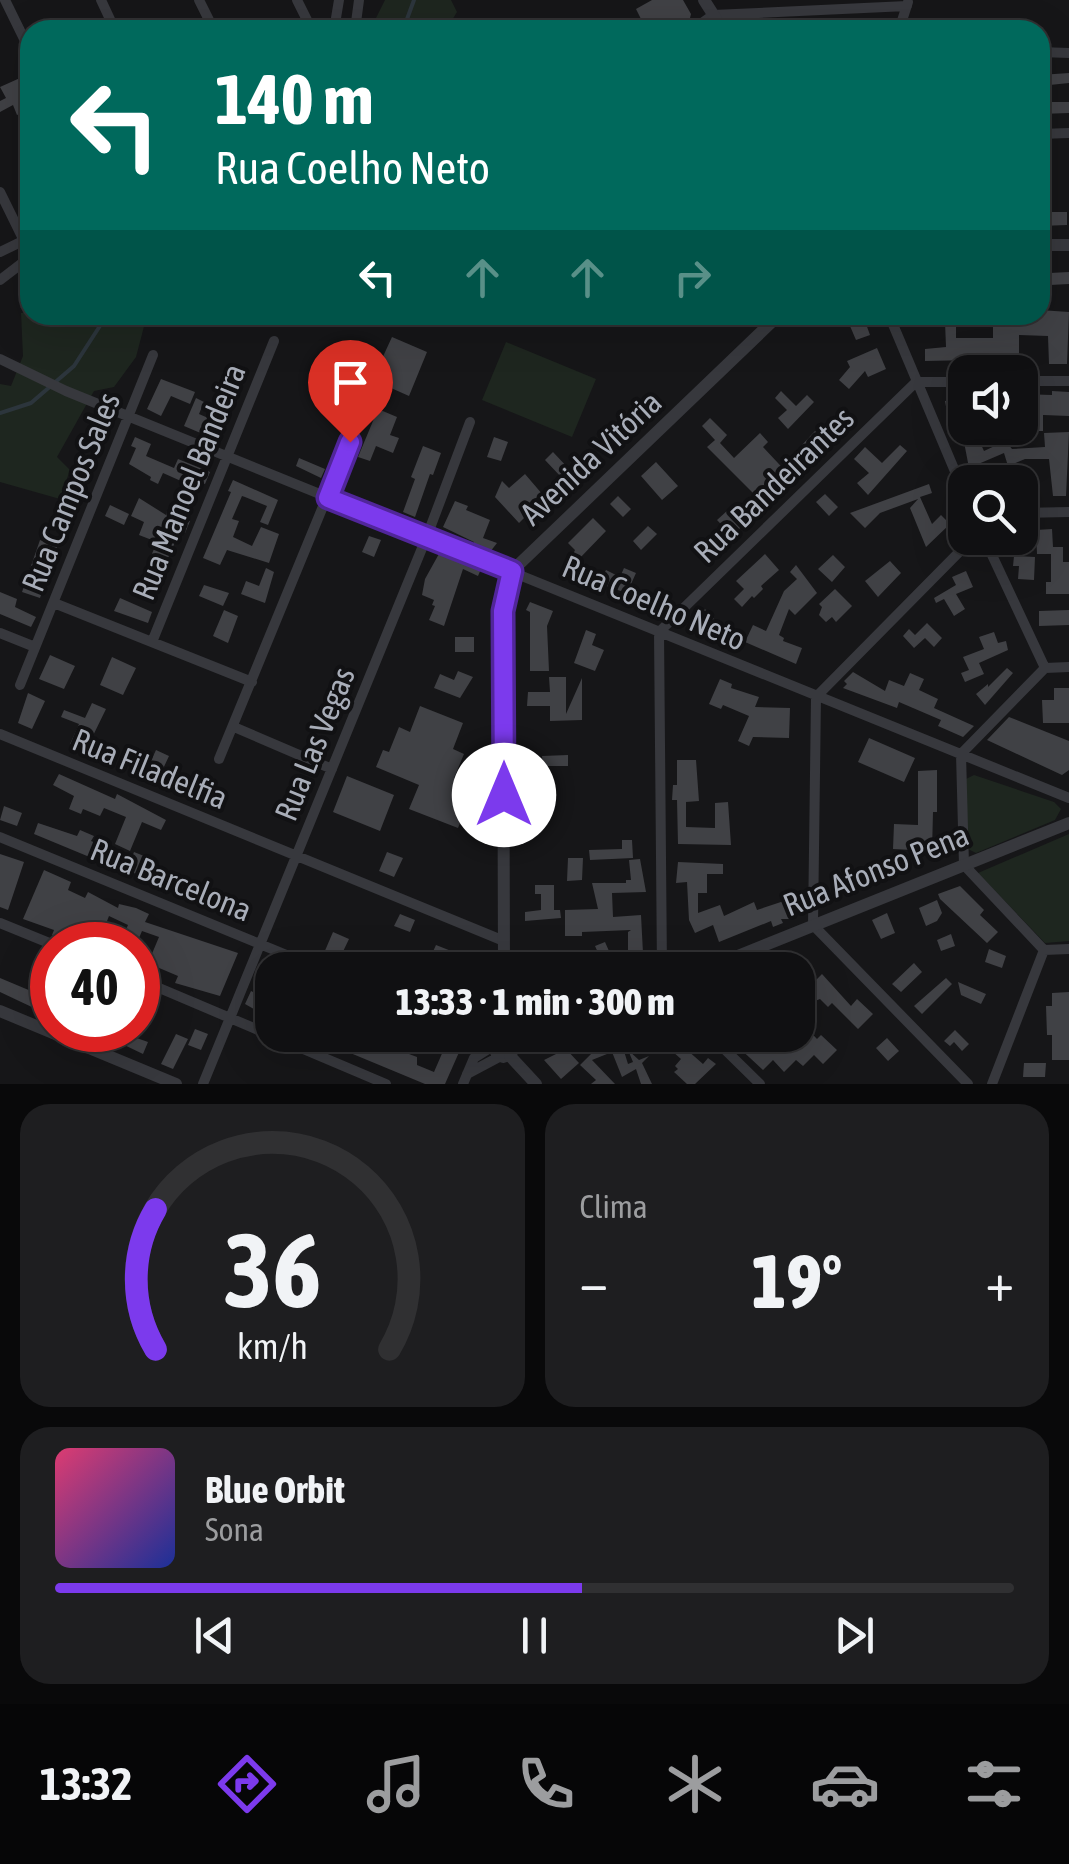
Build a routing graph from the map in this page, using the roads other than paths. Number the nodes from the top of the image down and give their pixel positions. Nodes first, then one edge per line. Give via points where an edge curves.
1 (6, 0) edge
2 (704, 0) edge
3 (908, 3) edge
4 (713, 15) junction
5 (706, 20) edge
6 (716, 20) edge
7 (20, 30) edge
8 (0, 192) edge
9 (20, 227) edge
10 (20, 263) edge
11 (0, 280) edge
12 (769, 325) edge
13 (892, 325) edge
14 (274, 341) dead end
15 (153, 355) dead end
16 (0, 358) edge
17 (1038, 381) edge
18 (1069, 381) edge
19 (916, 382) junction
20 (948, 382) edge
21 (372, 385) dead end
22 (128, 415) junction
23 (470, 422) dead end
24 (225, 456) junction
25 (952, 465) edge
26 (328, 498) junction
27 (1069, 512) edge
28 (1038, 513) edge
29 (426, 536) junction
30 (956, 555) edge
31 (992, 555) edge
32 (512, 571) junction
33 (54, 603) junction
34 (659, 632) junction
35 (0, 633) edge
36 (152, 642) junction
37 (35, 647) junction
38 (1044, 668) junction
39 (1069, 668) edge
40 (252, 682) junction
41 (20, 686) dead end
42 (816, 697) junction
43 (234, 726) junction
44 (0, 734) edge
45 (961, 754) junction
46 (219, 759) dead end
47 (332, 769) junction
48 (1069, 798) edge
49 (1069, 823) edge
50 (0, 837) edge
51 (296, 856) junction
52 (964, 865) junction
53 (0, 923) edge
54 (813, 925) junction
55 (30, 935) edge
56 (504, 941) junction
57 (260, 943) junction
58 (1069, 949) edge
59 (1044, 950) junction
60 (281, 952) edge
61 (504, 952) edge
62 (662, 952) edge
63 (747, 952) edge
64 (160, 988) edge
65 (0, 1011) edge
66 (231, 1018) junction
67 (479, 1052) edge
68 (727, 1052) edge
69 (508, 1053) joint
70 (464, 1079) edge
71 (176, 1084) edge
72 (203, 1084) edge
73 (386, 1084) edge
74 (536, 1084) edge
75 (760, 1084) edge
76 (968, 1084) edge
77 (992, 1084) edge

1 - 7 street
2 - 4 street
3 - 4 street
4 - 5 street
4 - 6 street
8 - 9 street
10 - 11 street
12 - 32 street, Avenida Vitória
13 - 19 street
14 - 24 street, Rua Manoel Bandeira
15 - 22 street, Rua Campos Sales
16 - 22 street, Rua Coelho Neto
17 - 18 street
19 - 20 street
19 - 25 street
19 - 34 street, Rua Bandeirantes
21 - 26 street
22 - 24 street, Rua Coelho Neto
22 - 33 street, Rua Campos Sales
23 - 29 street, Rua Las Vegas
24 - 26 street, Rua Coelho Neto
24 - 36 street, Rua Manoel Bandeira
26 - 29 street, Rua Coelho Neto
26 - 40 street
27 - 28 street
29 - 32 street, Rua Coelho Neto
29 - 47 street, Rua Las Vegas
30 - 42 street
31 - 38 street
32 - 34 street, Rua Coelho Neto
32 - 56 street, Avenida Vitória via 503,611
33 - 36 street
33 - 37 street, Rua Campos Sales
34 - 42 street, Rua Coelho Neto
34 - 62 street
35 - 37 street
36 - 40 street
37 - 41 street, Rua Campos Sales
38 - 39 street
38 - 45 street
40 - 43 street
42 - 45 street, Rua Coelho Neto
42 - 54 street
43 - 46 street
43 - 47 street
44 - 51 street, Rua Filadelfia
45 - 48 street, Rua Coelho Neto
45 - 52 street
47 - 51 street, Rua Las Vegas
49 - 52 street, Rua Afonso Pena
50 - 57 street, Rua Barcelona
51 - 56 street, Rua Filadelfia
51 - 57 street, Rua Las Vegas
52 - 54 street, Rua Afonso Pena
52 - 59 street
53 - 55 street
54 - 63 street, Rua Afonso Pena
54 - 76 street
56 - 61 street, Avenida Vitória
57 - 60 street, Rua Barcelona
57 - 66 street, Rua Las Vegas
58 - 59 street
59 - 77 street
64 - 66 street
65 - 71 street
66 - 72 street, Rua Las Vegas
66 - 73 street
67 - 70 street
68 - 75 street
69 - 70 street
69 - 74 street

